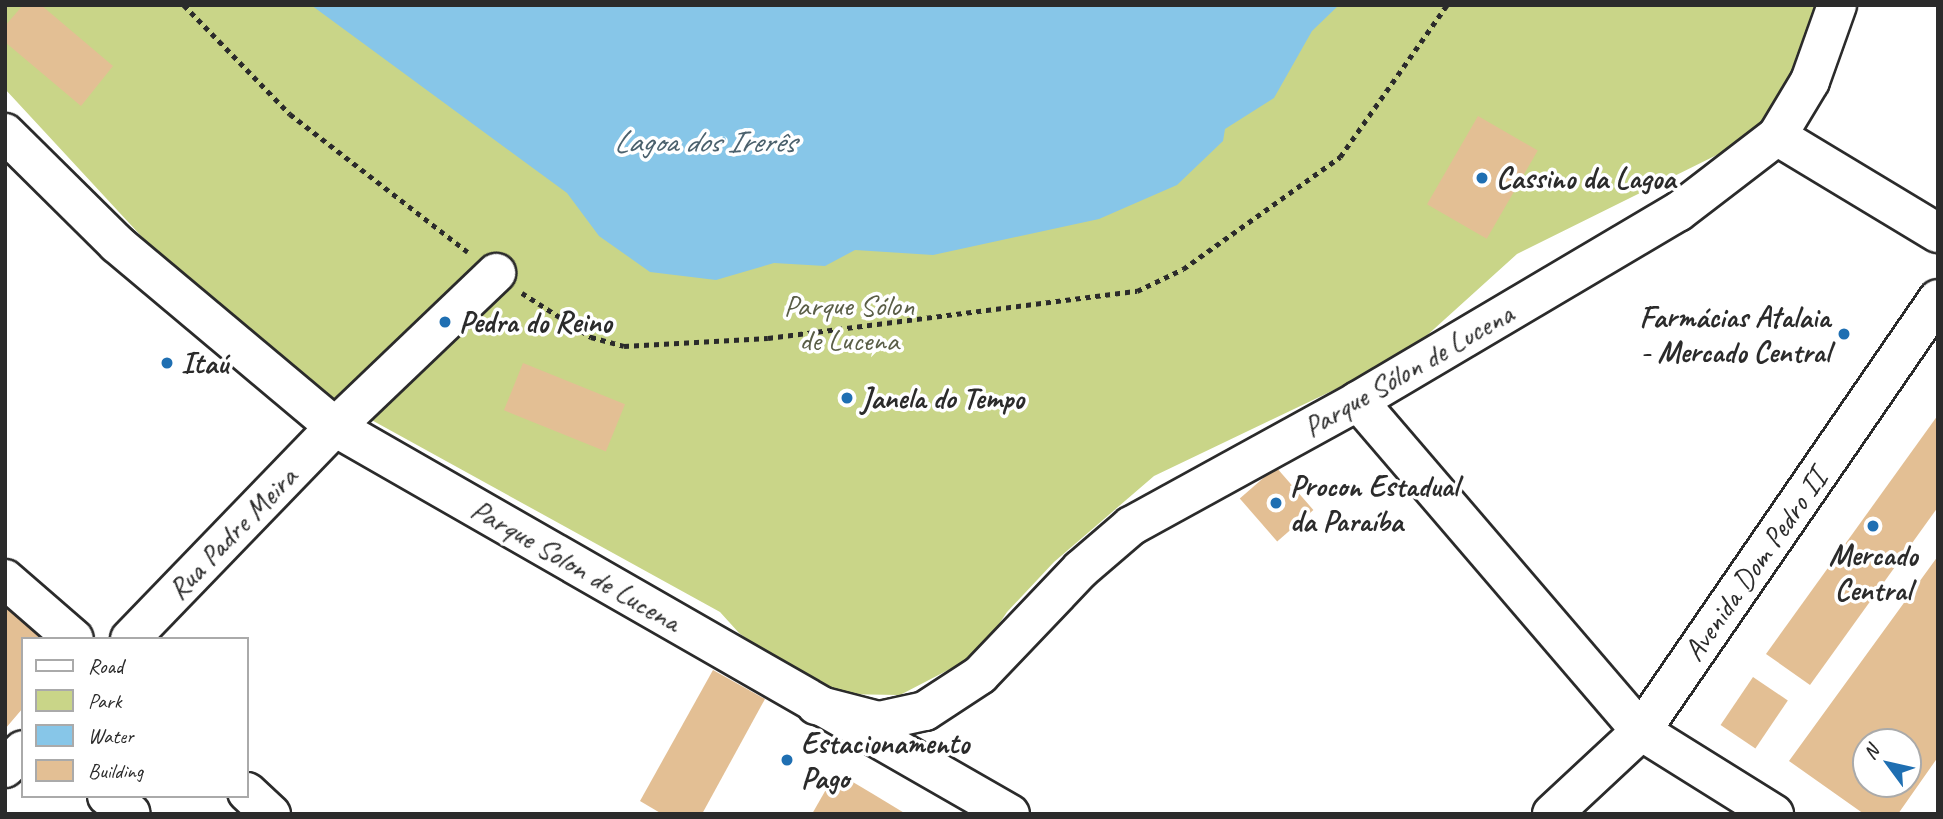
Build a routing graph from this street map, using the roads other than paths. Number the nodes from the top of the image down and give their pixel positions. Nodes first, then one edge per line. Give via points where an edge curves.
1 (1837, 5) edge
2 (5, 133) edge
3 (1777, 136) junction
4 (1938, 233) edge
5 (496, 272) road end
6 (1938, 299) edge
7 (1358, 401) junction
8 (335, 428) junction
9 (5, 579) edge
10 (72, 637) edge
11 (132, 637) edge
12 (816, 705) junction
13 (1641, 731) junction
14 (21, 752) edge
15 (21, 761) edge
16 (5, 768) edge
17 (5, 781) edge
18 (248, 793) edge
19 (110, 798) edge
20 (130, 813) edge
21 (271, 814) edge
22 (1010, 814) edge
23 (1552, 814) edge
24 (1774, 814) edge

1 - 3 main road, Parque Sólon de Lucena via 1810,81
2 - 8 main road via 117,244
3 - 4 main road
3 - 7 main road, Parque Sólon de Lucena via 1678,212
5 - 8 main road, Rua Padre Meira
6 - 13 main road, Avenida Dom Pedro II
7 - 12 main road, Parque Sólon de Lucena via 1131,526 1081,569 980,675 925,711 879,721
7 - 13 main road
8 - 11 main road, Rua Padre Meira
8 - 12 main road, Parque Solon de Lucena
9 - 10 main road
12 - 22 main road, Parque Solon de Lucena
13 - 23 main road, Avenida Dom Pedro II
13 - 24 main road
14 - 16 main road
15 - 17 main road
18 - 21 main road
19 - 20 main road

